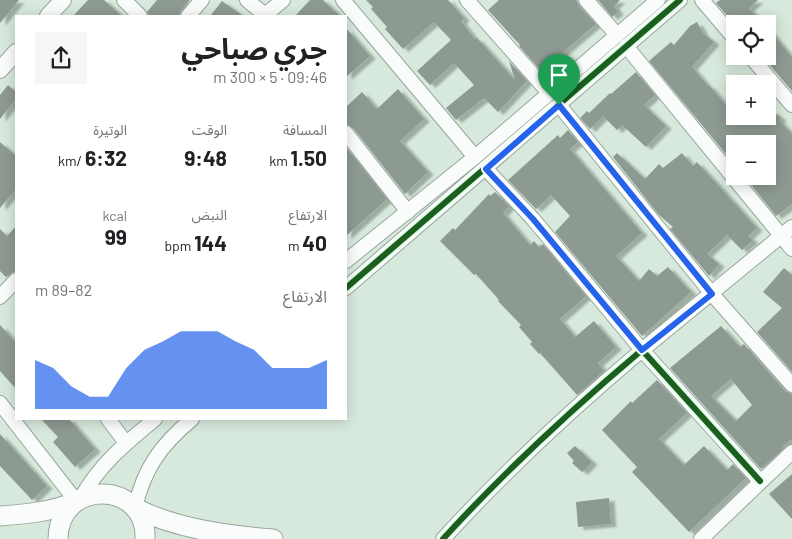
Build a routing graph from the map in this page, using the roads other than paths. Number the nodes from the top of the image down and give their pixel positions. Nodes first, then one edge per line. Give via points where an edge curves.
1 (63, 0) edge
2 (202, 0) edge
3 (247, 0) edge
4 (282, 0) edge
5 (343, 0) edge
6 (468, 0) edge
7 (586, 0) edge
8 (658, 0) edge
9 (680, 0) edge
10 (702, 0) edge
11 (49, 15) edge
12 (189, 15) edge
13 (263, 15) edge
14 (265, 15) edge
15 (726, 28) edge
16 (617, 35) junction
17 (626, 46) junction
18 (758, 65) edge
19 (549, 93) junction
20 (791, 100) edge
21 (559, 105) junction
22 (347, 134) edge
23 (475, 157) junction
24 (486, 169) junction
25 (408, 212) junction
26 (787, 231) edge
27 (792, 248) edge
28 (347, 260) edge
29 (15, 281) edge
30 (347, 287) edge
31 (712, 294) junction
32 (0, 298) edge
33 (642, 350) junction
34 (792, 385) edge
35 (18, 420) edge
36 (109, 420) edge
37 (153, 420) edge
38 (191, 420) edge
39 (126, 443) junction
40 (792, 452) edge
41 (760, 481) junction
42 (78, 500) junction
43 (135, 508) junction
44 (0, 516) edge
45 (58, 539) edge
46 (145, 539) edge
47 (273, 539) edge
48 (444, 539) edge
49 (701, 539) edge

1 - 11 street
2 - 12 street
3 - 13 street
4 - 14 street
5 - 23 street
6 - 19 street
7 - 16 street
8 - 16 street
9 - 17 street
10 - 15 street
16 - 19 street
17 - 21 street
17 - 26 street
18 - 20 street
19 - 23 street
21 - 24 street
21 - 31 street
22 - 25 street
23 - 25 street
24 - 30 street
24 - 33 street via 533,219
25 - 28 street
26 - 27 street
26 - 31 street
29 - 32 street
31 - 33 street
31 - 34 street
33 - 41 street
33 - 48 street via 532,447
35 - 42 street
36 - 39 street
37 - 39 street
38 - 43 street via 156,456 143,481
39 - 42 street via 101,468
40 - 41 street
41 - 49 street
42 - 43 main road via 92,494 110,494 126,500
42 - 44 main road via 36,513
42 - 45 main road via 66,511
43 - 46 main road via 142,520
43 - 47 main road via 182,526

